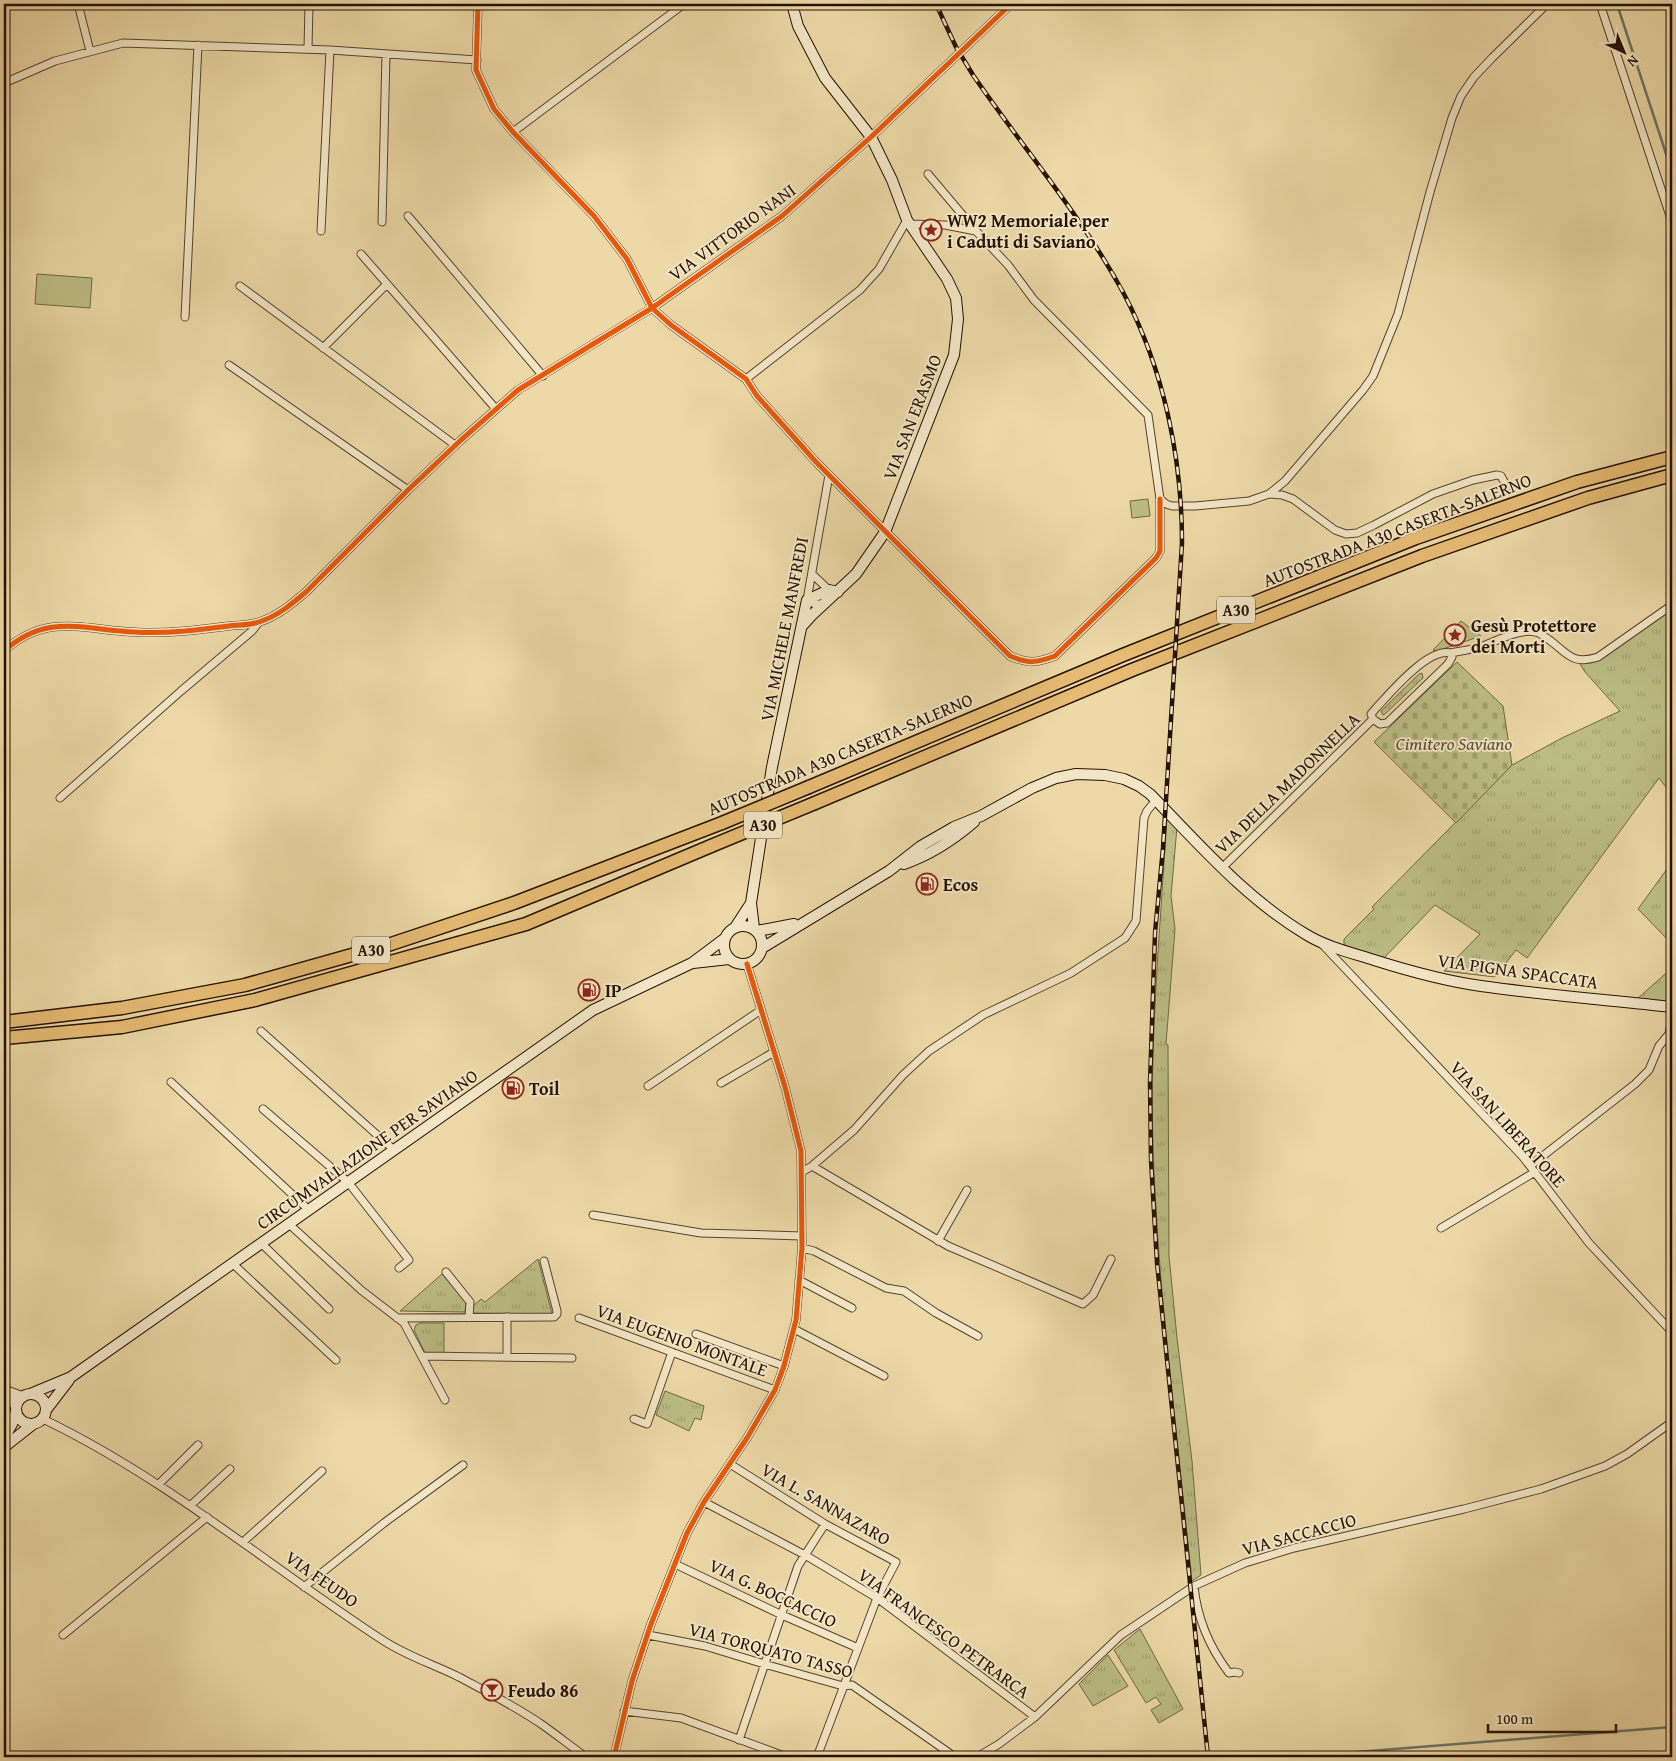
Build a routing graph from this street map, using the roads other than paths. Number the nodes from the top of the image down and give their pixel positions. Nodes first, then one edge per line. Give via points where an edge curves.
1 (78, 4) edge
2 (309, 4) edge
3 (478, 4) edge
4 (684, 4) edge
5 (792, 4) edge
6 (1011, 4) edge
7 (1547, 4) edge
8 (1600, 4) edge
9 (198, 45) junction
10 (308, 49) junction
11 (330, 50) junction
12 (90, 51) junction
13 (386, 54) junction
14 (477, 60) junction
15 (4, 84) edge
16 (513, 132) junction
17 (871, 137) junction
18 (928, 174) dead end
19 (408, 216) dead end
20 (382, 222) dead end
21 (908, 222) junction
22 (1672, 222) edge
23 (321, 230) dead end
24 (976, 231) junction
25 (361, 254) dead end
26 (387, 284) junction
27 (240, 286) dead end
28 (652, 308) junction
29 (185, 316) dead end
30 (323, 348) junction
31 (229, 365) dead end
32 (543, 376) junction
33 (746, 379) junction
34 (496, 409) junction
35 (455, 445) junction
36 (1672, 457) edge
37 (830, 475) junction
38 (1672, 475) edge
39 (1507, 487) dead end
40 (408, 490) junction
41 (1269, 494) junction
42 (1160, 499) junction
43 (886, 532) junction
44 (812, 574) junction
45 (834, 591) junction
46 (807, 600) junction
47 (823, 604) junction
48 (1672, 605) edge
49 (259, 622) junction
50 (803, 624) junction
51 (4, 652) edge
52 (1450, 653) junction
53 (1373, 719) junction
54 (1153, 797) junction
55 (60, 798) dead end
56 (1222, 868) junction
57 (750, 903) junction
58 (805, 922) junction
59 (736, 926) junction
60 (755, 930) junction
61 (724, 939) junction
62 (1317, 939) junction
63 (762, 948) junction
64 (729, 959) junction
65 (692, 963) junction
66 (747, 964) junction
67 (1672, 1008) edge
68 (761, 1010) junction
69 (1672, 1017) edge
70 (4, 1022) edge
71 (261, 1031) dead end
72 (4, 1038) edge
73 (774, 1052) junction
74 (171, 1082) dead end
75 (720, 1083) dead end
76 (648, 1086) dead end
77 (263, 1109) dead end
78 (394, 1150) junction
79 (812, 1166) junction
80 (1532, 1169) junction
81 (802, 1172) junction
82 (348, 1182) junction
83 (967, 1190) dead end
84 (309, 1210) junction
85 (593, 1215) dead end
86 (289, 1224) junction
87 (1441, 1228) dead end
88 (802, 1236) junction
89 (938, 1241) junction
90 (261, 1243) junction
91 (802, 1248) junction
92 (1111, 1259) dead end
93 (544, 1261) dead end
94 (232, 1263) junction
95 (399, 1268) dead end
96 (446, 1272) dead end
97 (800, 1280) junction
98 (852, 1308) dead end
99 (329, 1309) dead end
100 (508, 1317) junction
101 (397, 1318) junction
102 (469, 1318) junction
103 (579, 1318) dead end
104 (794, 1329) junction
105 (1672, 1332) edge
106 (696, 1334) dead end
107 (978, 1336) dead end
108 (672, 1352) junction
109 (422, 1356) junction
110 (507, 1357) junction
111 (572, 1358) dead end
112 (336, 1360) dead end
113 (784, 1366) junction
114 (884, 1376) dead end
115 (71, 1377) junction
116 (4, 1390) edge
117 (775, 1390) junction
118 (4, 1394) edge
119 (26, 1395) junction
120 (445, 1400) dead end
121 (16, 1408) junction
122 (45, 1414) junction
123 (634, 1419) dead end
124 (1672, 1422) edge
125 (32, 1425) junction
126 (4, 1438) edge
127 (198, 1445) dead end
128 (4, 1447) edge
129 (730, 1464) junction
130 (463, 1465) dead end
131 (230, 1469) dead end
132 (322, 1471) dead end
133 (159, 1484) junction
134 (704, 1502) junction
135 (191, 1505) junction
136 (207, 1517) junction
137 (826, 1524) junction
138 (243, 1542) junction
139 (805, 1555) junction
140 (675, 1564) junction
141 (1194, 1586) junction
142 (304, 1587) junction
143 (877, 1598) junction
144 (782, 1616) junction
145 (63, 1635) dead end
146 (648, 1635) junction
147 (858, 1648) junction
148 (764, 1664) junction
149 (1238, 1673) dead end
150 (843, 1686) junction
151 (624, 1711) junction
152 (1035, 1717) junction
153 (739, 1740) junction
154 (586, 1757) edge
155 (614, 1757) edge
156 (787, 1757) edge
157 (817, 1757) edge
158 (955, 1757) edge
159 (977, 1757) edge

1 - 12 street
2 - 10 street
3 - 14 street
4 - 16 street
5 - 17 main road, VIA SAN ERASMO via 798,26 825,78
6 - 17 street, VIA VITTORIO NANI
7 - 41 street via 1474,76 1460,96 1430,192 1398,314 1373,376 1319,442
8 - 22 street
9 - 10 street
9 - 12 street via 123,43
9 - 29 street
10 - 11 street
11 - 13 street
11 - 23 street
12 - 15 street via 55,61
13 - 14 street
13 - 20 street
14 - 16 street via 476,70 494,109
16 - 28 street via 594,216 627,259
17 - 21 main road, VIA SAN ERASMO
17 - 28 street, VIA VITTORIO NANI via 782,216
18 - 24 street
19 - 32 street
21 - 24 street
21 - 33 street via 879,269 860,290
21 - 43 main road, VIA SAN ERASMO via 948,279 956,298 958,318 954,356
24 - 42 street via 1008,265 1034,300 1148,415
25 - 26 street
26 - 30 street
26 - 34 street
27 - 30 street
28 - 32 street, VIA VITTORIO NANI
28 - 33 street
30 - 35 street
31 - 40 street
32 - 34 street, VIA VITTORIO NANI via 518,390
33 - 37 street
34 - 35 street, VIA VITTORIO NANI
35 - 40 street, VIA VITTORIO NANI
36 - 70 highway, AUTOSTRADA A30 CASERTA-SALERNO / A30, bridge via 1577,482 1416,538 722,823 505,906 391,944 246,985 122,1008
37 - 43 street
37 - 44 street, VIA MICHELE MANFREDI
38 - 72 highway, AUTOSTRADA A30 CASERTA-SALERNO / A30, bridge via 1588,498 1422,556 1132,670 526,924 255,1000 122,1027
39 - 41 street via 1497,475 1473,480 1433,494 1374,525 1346,534 1294,499
40 - 49 street, VIA VITTORIO NANI via 307,591 290,605
41 - 42 street via 1250,501 1195,506 1172,506
42 - 43 street via 1160,551 1156,558 1055,656 1043,661 1025,662 1010,656
43 - 45 main road, VIA SAN ERASMO via 856,574
44 - 45 street
44 - 46 street, VIA MICHELE MANFREDI
45 - 46 main road, VIA SAN ERASMO
45 - 47 main road, VIA SAN ERASMO
46 - 47 street
46 - 50 main road, VIA MICHELE MANFREDI
47 - 50 main road, VIA SAN ERASMO
48 - 52 street, VIA DELLA MADONNELLA via 1589,660 1579,661 1566,655 1537,632 1529,631 1471,650
49 - 51 street via 197,630 144,632 67,625 26,636
49 - 55 street
50 - 57 main road, VIA MICHELE MANFREDI via 769,788
52 - 53 street, VIA DELLA MADONNELLA via 1437,654 1417,668 1377,707 1372,714
52 - 53 street, VIA DELLA MADONNELLA via 1448,664 1387,723 1380,724
53 - 56 street, VIA DELLA MADONNELLA
54 - 56 main road, VIA PIGNA SPACCATA
54 - 58 main road, VIA PIGNA SPACCATA via 1139,786 1105,775 1076,774 1056,778 954,827
54 - 79 street via 1144,818 1136,921 1125,938 1071,973 983,1015 929,1052 903,1075 854,1130
56 - 62 main road, VIA PIGNA SPACCATA via 1260,903
57 - 59 main road
57 - 60 main road
58 - 60 main road
58 - 63 main road, VIA PIGNA SPACCATA
59 - 60 main road
59 - 61 main road
60 - 63 main road
61 - 64 main road via 724,950
61 - 65 main road, CIRCUMVALLAZIONE PER SAVIANO
62 - 67 main road, VIA PIGNA SPACCATA via 1391,965 1480,986
62 - 80 street, VIA SAN LIBERATORE
63 - 66 main road via 757,958
64 - 65 main road, CIRCUMVALLAZIONE PER SAVIANO
64 - 66 main road
65 - 78 main road, CIRCUMVALLAZIONE PER SAVIANO via 593,1010
66 - 68 street
68 - 73 street
68 - 76 street
69 - 80 street via 1668,1034 1649,1070
71 - 78 street
73 - 75 street
73 - 81 street via 801,1151
74 - 84 street
77 - 82 street
78 - 82 main road, CIRCUMVALLAZIONE PER SAVIANO
79 - 81 street
79 - 89 street
80 - 87 street
80 - 105 street, VIA SAN LIBERATORE via 1589,1243
81 - 88 street
82 - 84 main road, CIRCUMVALLAZIONE PER SAVIANO
82 - 95 street via 409,1260
83 - 89 street
84 - 86 main road, CIRCUMVALLAZIONE PER SAVIANO
85 - 88 street via 701,1233
86 - 90 main road, CIRCUMVALLAZIONE PER SAVIANO
86 - 101 street via 361,1290
88 - 91 street
89 - 92 street via 1083,1304 1093,1295
90 - 94 main road, CIRCUMVALLAZIONE PER SAVIANO
90 - 99 street
91 - 97 street
91 - 107 street via 886,1288 904,1291
93 - 100 street via 557,1314 554,1317
94 - 112 street
94 - 115 main road, CIRCUMVALLAZIONE PER SAVIANO
96 - 102 street via 470,1302
97 - 98 street
97 - 104 street
100 - 102 street
100 - 110 street
101 - 102 street
101 - 109 street via 404,1323
103 - 108 street, VIA EUGENIO MONTALE
104 - 113 street
104 - 114 street
106 - 113 street
108 - 117 street, VIA EUGENIO MONTALE
108 - 123 street via 647,1424
109 - 110 street
109 - 120 street
110 - 111 street
113 - 117 street
115 - 119 main road, CIRCUMVALLAZIONE PER SAVIANO
115 - 122 main road, CIRCUMVALLAZIONE PER SAVIANO
116 - 119 street
117 - 129 street
118 - 121 street
119 - 121 main road
119 - 122 main road via 35,1394 44,1400
121 - 125 main road via 17,1416
121 - 126 main road
122 - 125 main road
122 - 133 street, VIA FEUDO
124 - 141 street, VIA SACCACCIO via 1604,1466 1541,1490 1294,1548 1246,1563
125 - 128 main road
127 - 133 street
129 - 134 street
129 - 137 street, VIA L. SANNAZARO
130 - 142 street
131 - 135 street
132 - 138 street
133 - 135 street, VIA FEUDO
134 - 139 street, VIA FRANCESCO PETRARCA
134 - 140 street
135 - 136 street, VIA FEUDO
136 - 138 street, VIA FEUDO
136 - 145 street
137 - 139 street
137 - 143 street, VIA L. SANNAZARO via 896,1562
138 - 142 street, VIA FEUDO
139 - 143 street, VIA FRANCESCO PETRARCA
139 - 144 street via 798,1566
140 - 144 street, VIA G. BOCCACCIO
140 - 146 street
141 - 149 street via 1199,1616 1213,1646 1229,1672
141 - 152 street, VIA SACCACCIO via 1121,1635
142 - 154 street, VIA FEUDO via 400,1651 457,1676 520,1711
143 - 147 street, VIA L. SANNAZARO
143 - 152 street, VIA FRANCESCO PETRARCA
144 - 147 street, VIA G. BOCCACCIO
144 - 148 street
146 - 148 street, VIA TORQUATO TASSO via 705,1646
146 - 151 street
147 - 150 street, VIA L. SANNAZARO
148 - 150 street, VIA TORQUATO TASSO
148 - 153 street
150 - 157 street, VIA L. SANNAZARO
150 - 158 street, VIA TORQUATO TASSO via 852,1685
151 - 153 street via 681,1718
151 - 155 street
152 - 159 street, VIA SACCACCIO
153 - 156 street

